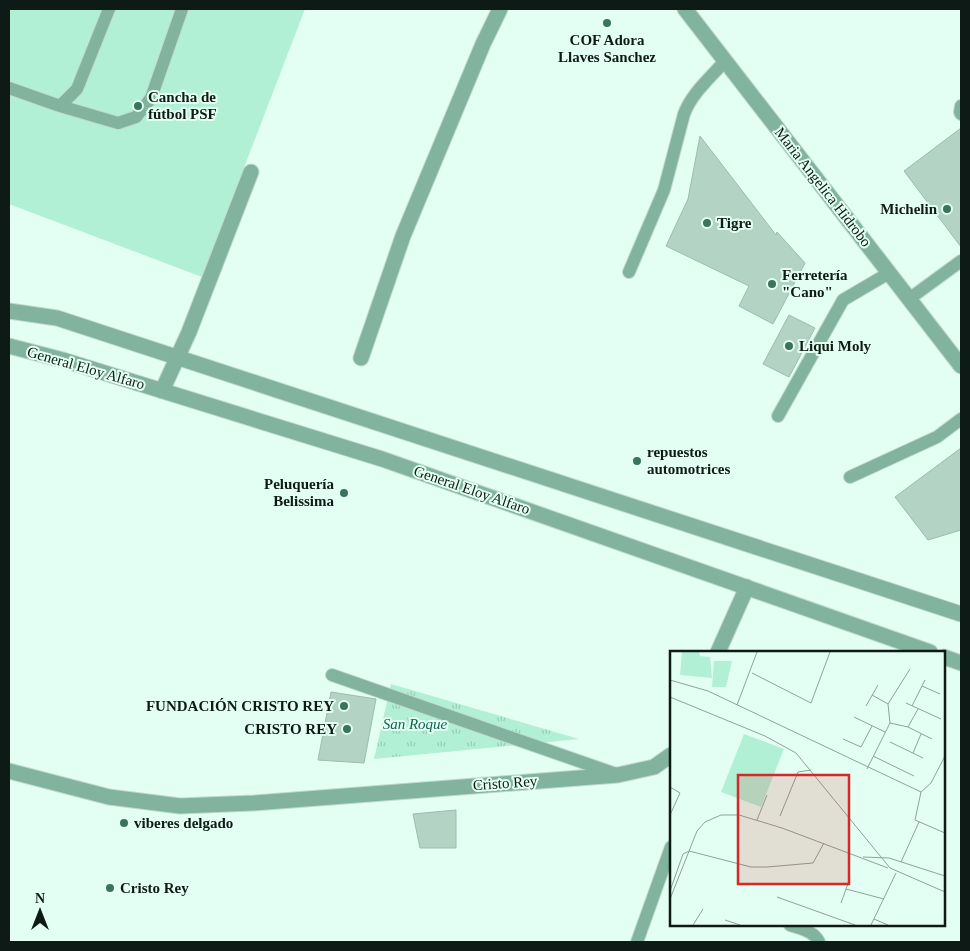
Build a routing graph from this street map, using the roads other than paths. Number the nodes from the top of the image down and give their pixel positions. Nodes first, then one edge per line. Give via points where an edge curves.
1 (109, 9) edge
2 (182, 9) edge
3 (500, 9) edge
4 (684, 9) edge
5 (725, 61) junction
6 (9, 88) edge
7 (60, 106) junction
8 (961, 106) edge
9 (961, 114) edge
10 (251, 172) dead end
11 (961, 260) edge
12 (629, 272) dead end
13 (889, 273) junction
14 (909, 299) junction
15 (9, 311) edge
16 (9, 346) edge
17 (177, 358) junction
18 (361, 358) dead end
19 (961, 366) edge
20 (162, 391) junction
21 (778, 416) dead end
22 (961, 418) edge
23 (850, 477) dead end
24 (747, 587) junction
25 (961, 614) edge
26 (718, 651) edge
27 (927, 651) edge
28 (945, 657) edge
29 (961, 663) edge
30 (332, 675) dead end
31 (670, 757) edge
32 (9, 771) edge
33 (618, 775) junction
34 (670, 854) edge
35 (666, 880) edge
36 (793, 926) edge
37 (637, 942) edge
38 (819, 942) edge

1 - 7 lane via 77,90
2 - 7 lane via 151,98 136,117 118,124
3 - 18 street via 403,236
4 - 5 street, Maria Angelica Hidrobo
5 - 12 lane via 688,104 664,190
5 - 13 street, Maria Angelica Hidrobo
6 - 7 lane
8 - 9 lane
10 - 17 street
11 - 14 lane
13 - 14 street, Maria Angelica Hidrobo
13 - 21 lane via 843,300
14 - 19 street, Maria Angelica Hidrobo
15 - 17 street via 57,318
16 - 20 street, General Eloy Alfaro
17 - 20 street
17 - 25 street
20 - 24 street, General Eloy Alfaro via 382,459
22 - 23 lane via 937,438
24 - 26 street
24 - 27 street, General Eloy Alfaro
28 - 29 street
30 - 33 lane
31 - 33 street, Cristo Rey via 654,767
32 - 33 street, Cristo Rey via 109,797 180,806
34 - 35 lane
35 - 37 lane
36 - 38 lane via 810,932

